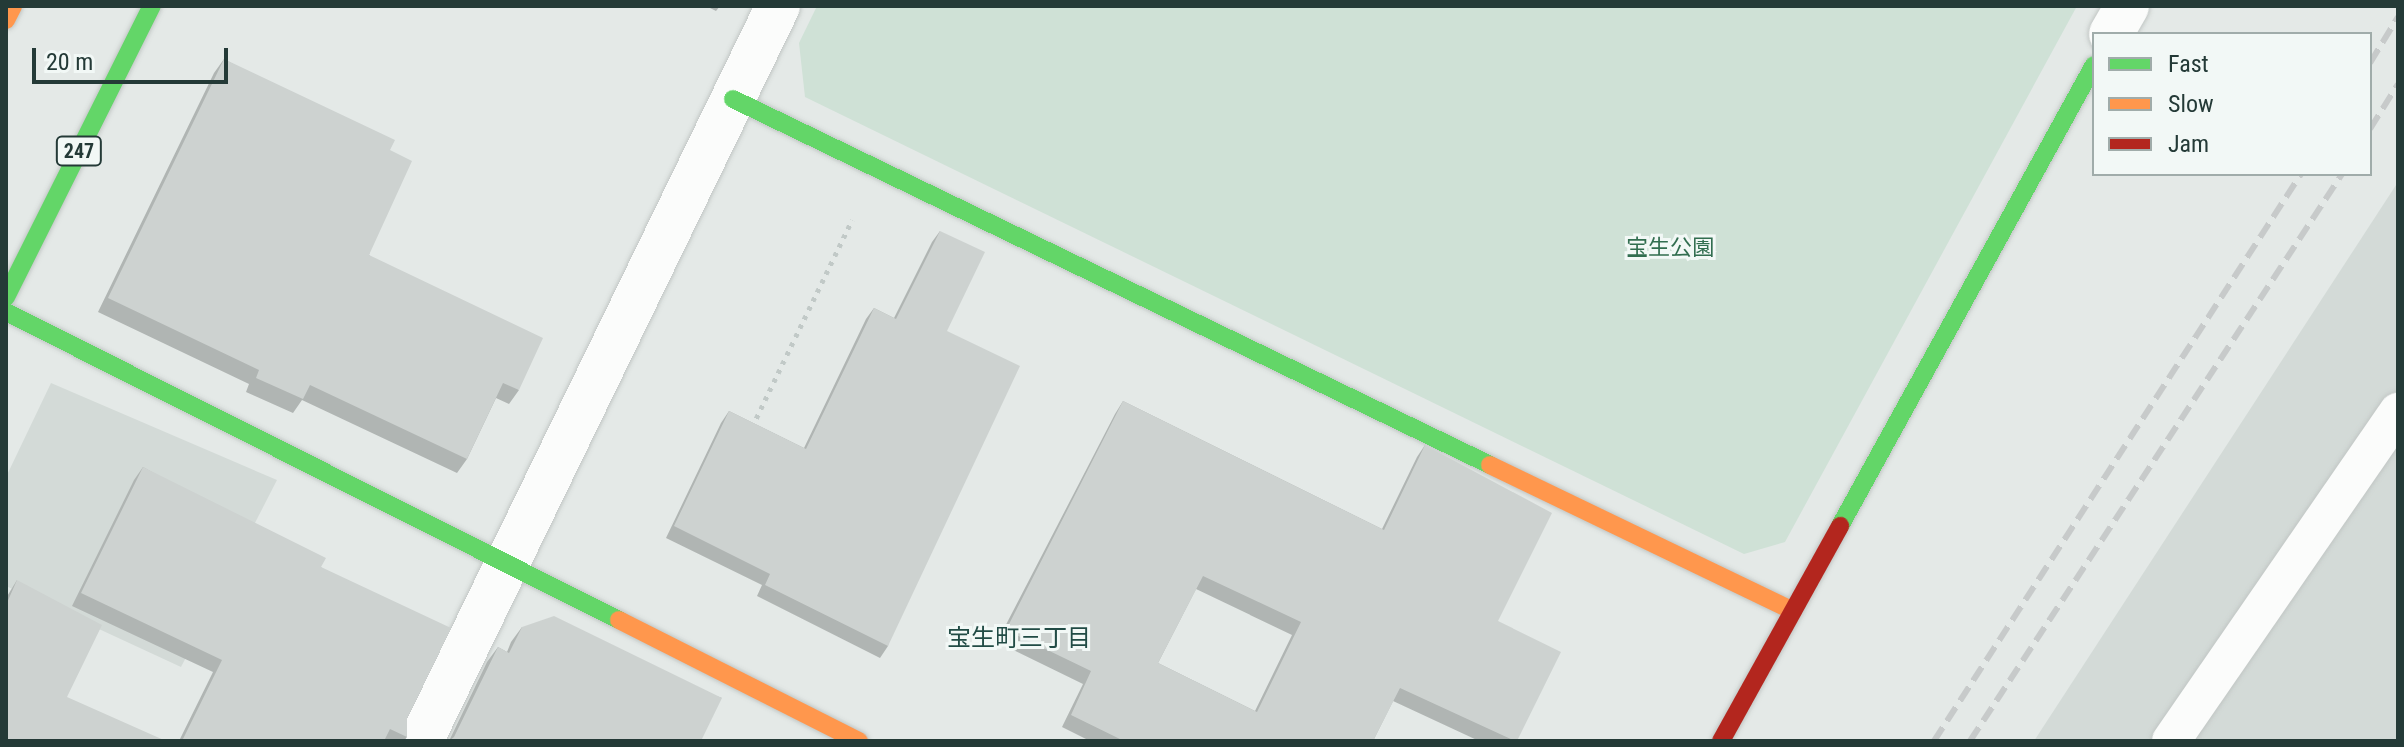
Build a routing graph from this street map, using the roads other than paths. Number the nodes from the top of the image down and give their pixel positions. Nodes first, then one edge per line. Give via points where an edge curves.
1 (13, 6) edge
2 (152, 6) edge
3 (778, 6) edge
4 (2127, 6) edge
5 (6, 20) edge
6 (2112, 32) edge
7 (2092, 69) edge
8 (733, 99) junction
9 (6, 297) edge
10 (6, 312) edge
11 (2398, 412) edge
12 (505, 569) junction
13 (1793, 611) junction
14 (421, 741) edge
15 (859, 741) edge
16 (1721, 741) edge
17 (2171, 741) edge

1 - 5 main road
2 - 9 main road, 247
3 - 8 street
4 - 6 street
7 - 13 main road
8 - 12 street
8 - 13 main road
10 - 12 main road
11 - 17 lane
12 - 14 street
12 - 15 main road
13 - 16 main road

